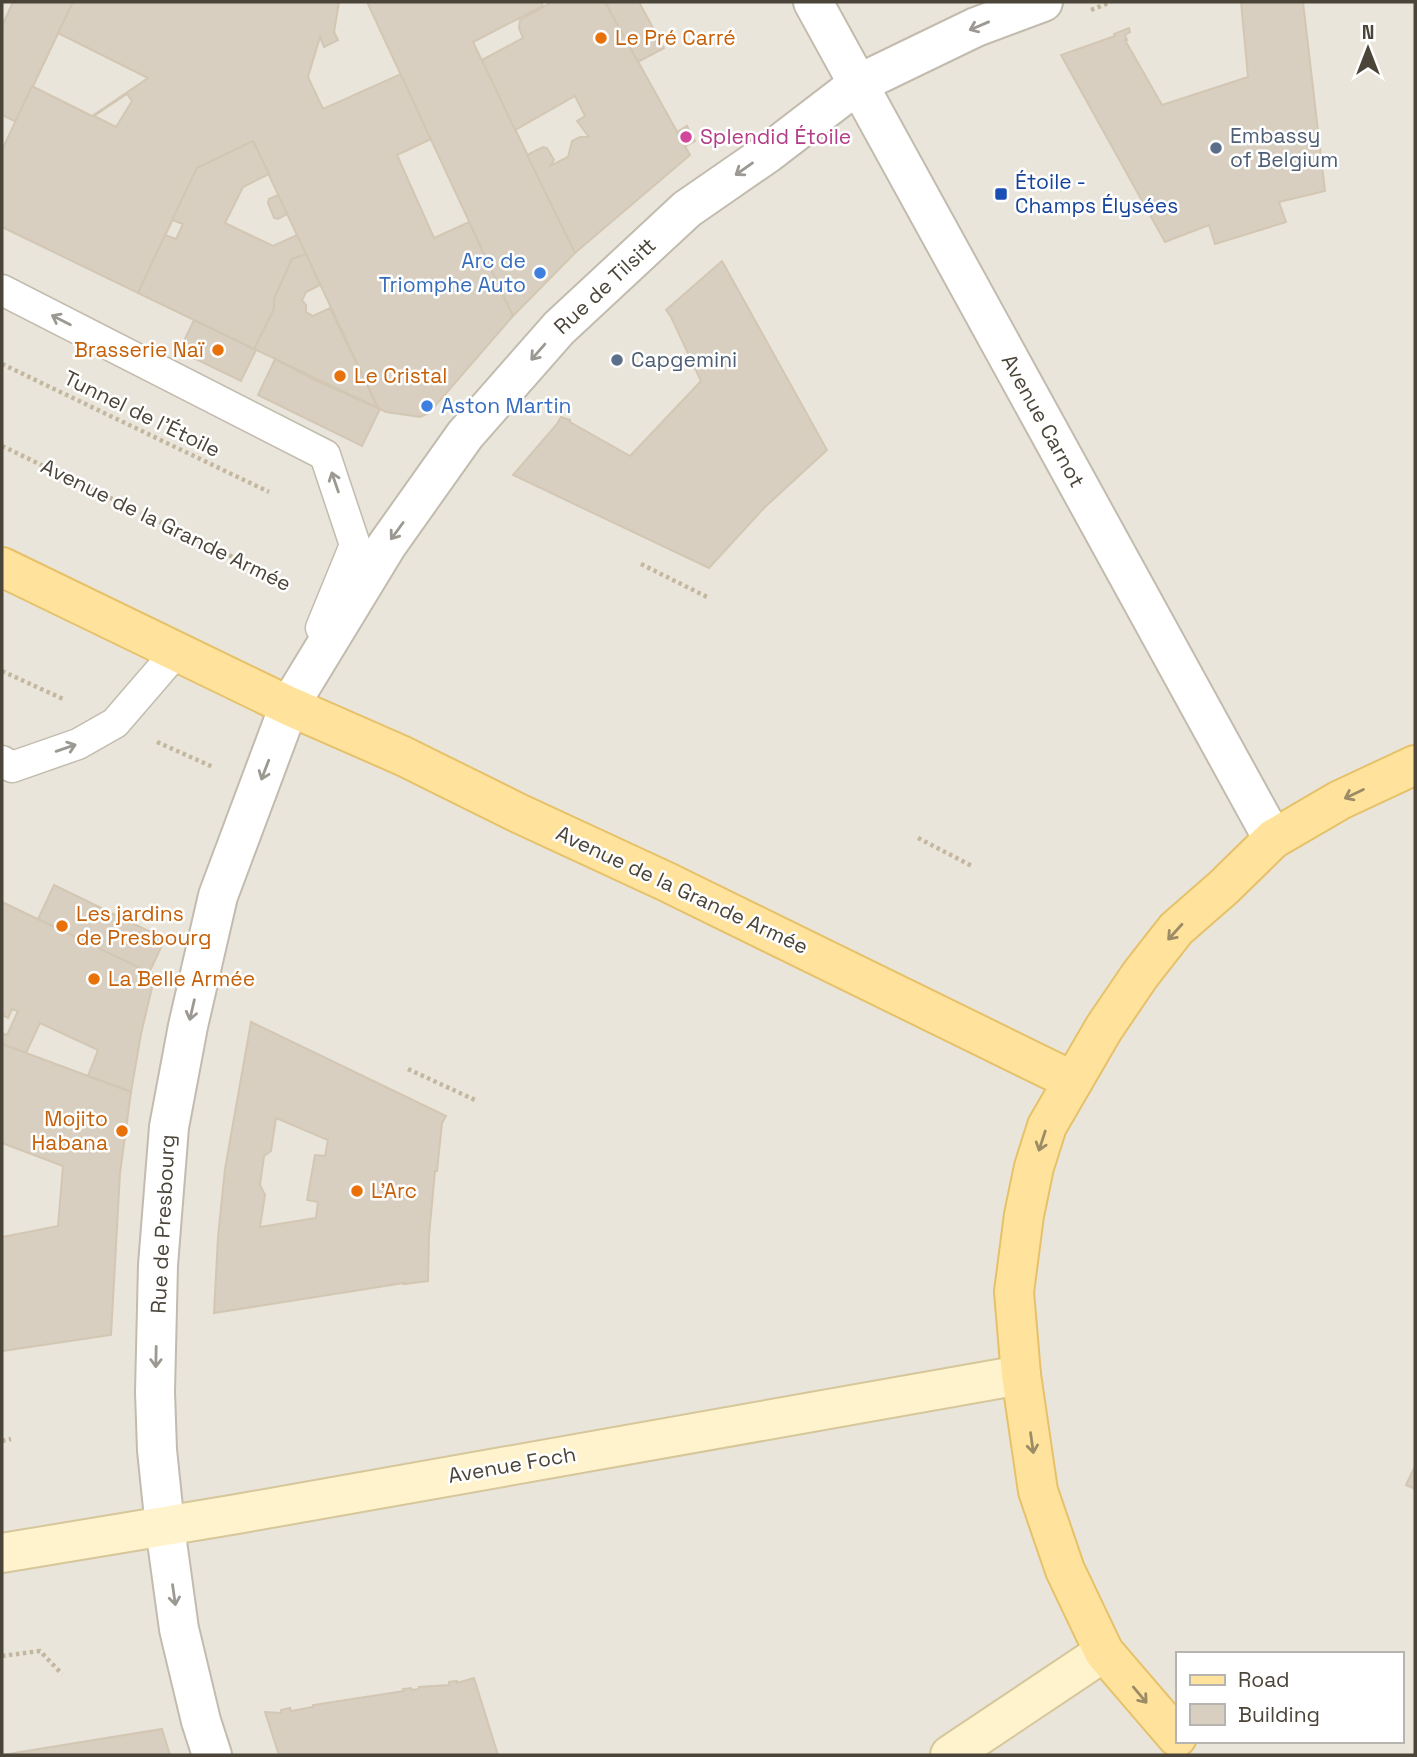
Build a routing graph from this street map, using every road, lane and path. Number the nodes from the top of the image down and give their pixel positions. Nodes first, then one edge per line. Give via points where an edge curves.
1 (813, 2) edge
2 (1043, 2) edge
3 (1111, 2) edge
4 (1086, 12) dead end
5 (858, 84) junction
6 (2, 290) edge
7 (2, 364) edge
8 (2, 446) edge
9 (269, 492) dead end
10 (641, 564) dead end
11 (2, 566) edge
12 (706, 597) dead end
13 (331, 606) junction
14 (177, 651) junction
15 (289, 706) junction
16 (2, 761) edge
17 (1415, 765) edge
18 (918, 838) dead end
19 (1273, 839) junction
20 (972, 866) dead end
21 (408, 1069) dead end
22 (1073, 1081) junction
23 (475, 1100) dead end
24 (1021, 1375) junction
25 (11, 1439) dead end
26 (2, 1441) edge
27 (165, 1527) junction
28 (2, 1553) edge
29 (1104, 1652) junction
30 (2, 1656) edge
31 (61, 1674) dead end
32 (1176, 1736) edge
33 (212, 1755) edge
34 (950, 1755) edge

1 - 5 street, Avenue Carnot
2 -> 5 street, Rue de Tilsitt via 976,27
3 - 4 path
5 -> 15 street, Rue de Tilsitt via 687,209 559,328 465,435 387,545
5 - 19 street, Avenue Carnot
13 -> 6 lane via 355,545 325,455
7 - 9 path, Tunnel de l'Étoile
8 - 13 path, Avenue de la Grande Armée
10 - 12 path
11 - 14 main road, Avenue de la Grande Armée
13 - 15 lane
14 - 15 main road, Avenue de la Grande Armée
16 -> 14 lane via 12,766 26,762 78,744 115,723
15 - 22 main road, Avenue de la Grande Armée via 667,881
15 -> 27 street, Rue de Presbourg via 218,896 169,1127 158,1265 155,1392
17 -> 19 main road via 1340,800
18 - 20 path
19 -> 22 main road via 1176,929 1140,975
21 - 23 path
22 -> 24 main road via 1047,1126 1024,1215 1014,1292
24 - 27 main road, Avenue Foch
24 -> 29 main road via 1038,1491 1065,1570
25 - 26 path
27 - 28 main road, Avenue Foch
27 -> 33 street, Rue de Presbourg via 179,1629
29 -> 32 main road
29 - 34 main road
30 - 31 path via 40,1651

